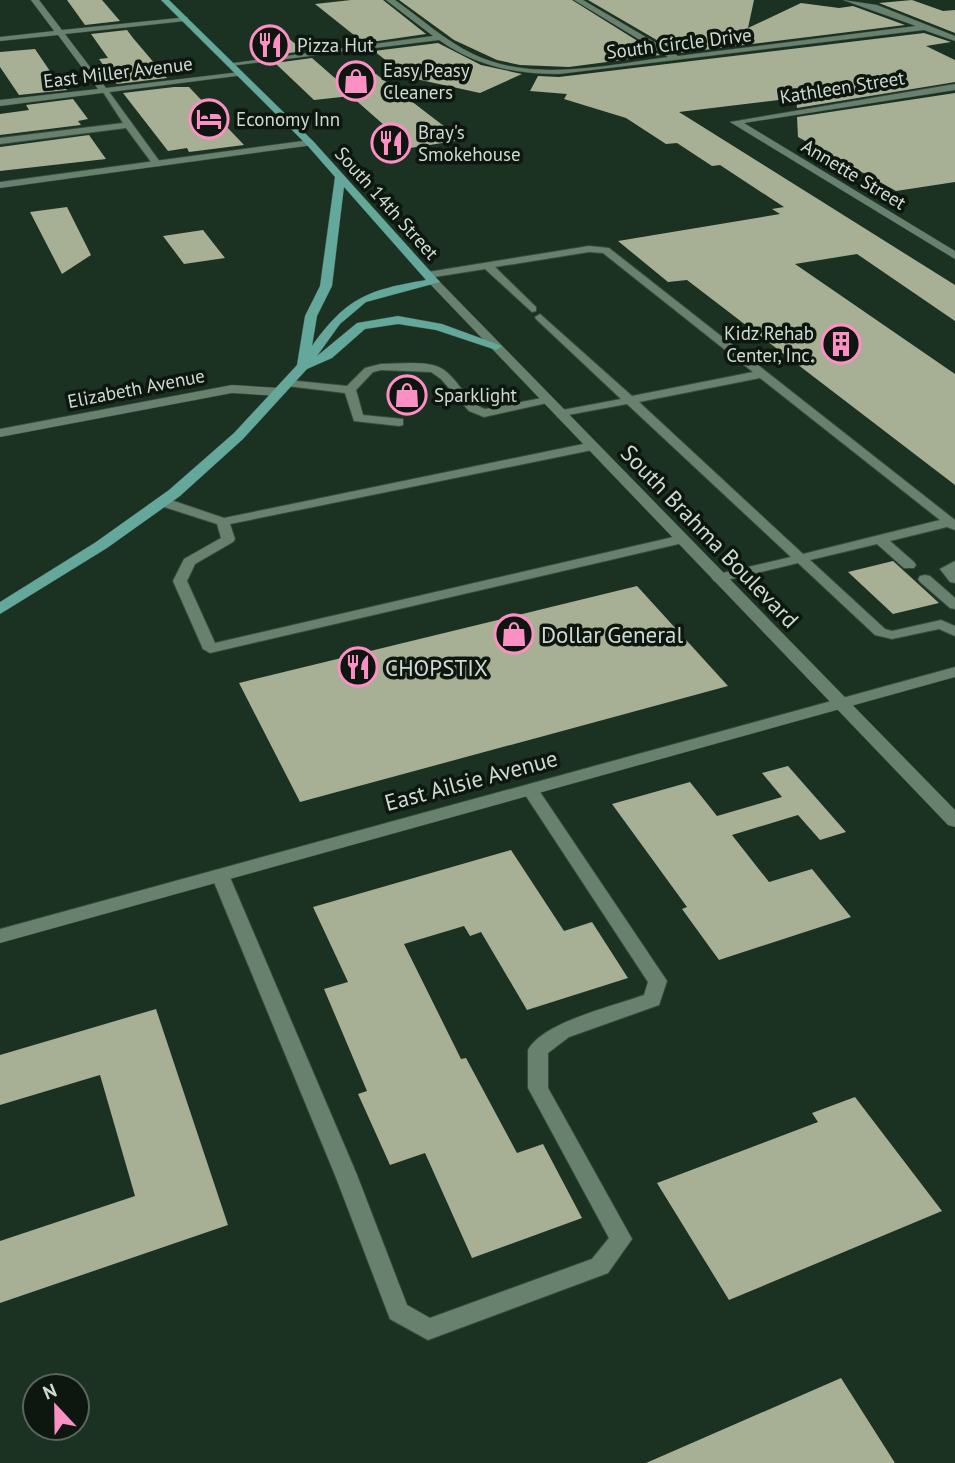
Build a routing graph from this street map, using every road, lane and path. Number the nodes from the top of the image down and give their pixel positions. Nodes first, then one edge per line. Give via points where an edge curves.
1 (35, 0) edge
2 (165, 0) edge
3 (390, 0) edge
4 (578, 0) edge
5 (847, 0) edge
6 (185, 19) junction
7 (927, 27) junction
8 (61, 33) junction
9 (443, 37) junction
10 (0, 39) edge
11 (955, 39) edge
12 (677, 59) junction
13 (230, 64) junction
14 (240, 75) junction
15 (955, 87) edge
16 (104, 91) junction
17 (0, 103) edge
18 (735, 122) joint
19 (128, 125) junction
20 (0, 141) edge
21 (310, 143) junction
22 (157, 164) junction
23 (340, 176) junction
24 (0, 185) edge
25 (955, 256) edge
26 (488, 266) junction
27 (431, 278) junction
28 (496, 346) junction
29 (301, 368) junction
30 (762, 374) junction
31 (284, 388) junction
32 (350, 390) junction
33 (547, 400) junction
34 (630, 400) junction
35 (561, 414) junction
36 (399, 422) dead end
37 (0, 433) edge
38 (593, 446) junction
39 (163, 502) junction
40 (223, 522) junction
41 (952, 524) edge
42 (682, 539) junction
43 (880, 539) junction
44 (800, 558) junction
45 (909, 565) dead end
46 (955, 565) edge
47 (719, 578) junction
48 (925, 579) dead end
49 (955, 579) edge
50 (955, 605) edge
51 (0, 609) edge
52 (955, 632) edge
53 (955, 672) edge
54 (841, 704) junction
55 (530, 790) junction
56 (955, 821) edge
57 (220, 875) junction
58 (0, 936) edge

1 - 8 street
2 - 6 main road, South 14th Street
3 - 9 street, South Circle Drive
4 - 12 street
5 - 7 street
6 - 8 street
6 - 13 main road, South 14th Street
7 - 11 street
7 - 12 street, South Circle Drive
8 - 10 street
8 - 16 street
9 - 12 street, South Circle Drive via 482,61 544,73
9 - 13 street
13 - 14 main road, South 14th Street
14 - 16 street, East Miller Avenue
14 - 21 main road, South 14th Street
15 - 18 street, Kathleen Street
16 - 17 street, East Miller Avenue
16 - 19 lane
18 - 25 street, Annette Street
19 - 20 lane
19 - 22 lane
21 - 22 street
21 - 23 main road, South 14th Street
22 - 24 street
23 - 27 main road, South 14th Street
23 - 29 main road via 326,286 311,316
26 - 27 lane
26 - 30 lane via 606,250
26 - 34 lane
27 - 28 street, South Brahma Boulevard
27 - 29 main road via 360,301 342,315
28 - 29 main road via 416,321 380,321 361,326 328,355
28 - 33 street, South Brahma Boulevard
29 - 31 main road
30 - 34 lane
30 - 41 lane
31 - 32 lane
31 - 37 street, Elizabeth Avenue via 232,389
31 - 39 main road via 251,425
32 - 33 lane via 369,370 434,369 473,409 484,413
32 - 36 lane via 358,418
33 - 35 street, South Brahma Boulevard
34 - 35 lane
34 - 44 lane
35 - 38 street, South Brahma Boulevard
38 - 40 lane
38 - 42 street, South Brahma Boulevard
39 - 40 lane
39 - 51 main road
40 - 42 lane via 228,539 188,562 180,581 210,649
41 - 43 lane
42 - 47 street, South Brahma Boulevard
43 - 44 lane
43 - 45 lane
44 - 47 lane
44 - 52 lane via 880,632 892,635 941,624
46 - 49 lane via 947,569
47 - 54 street, South Brahma Boulevard
48 - 50 lane
53 - 54 street, East Ailsie Avenue
54 - 55 street, East Ailsie Avenue
54 - 56 street, South Brahma Boulevard
55 - 57 street, East Ailsie Avenue
55 - 57 lane via 658,981 652,1000 562,1032 538,1050 538,1087 621,1239 600,1266 428,1329 398,1312 346,1175
57 - 58 street, East Ailsie Avenue

